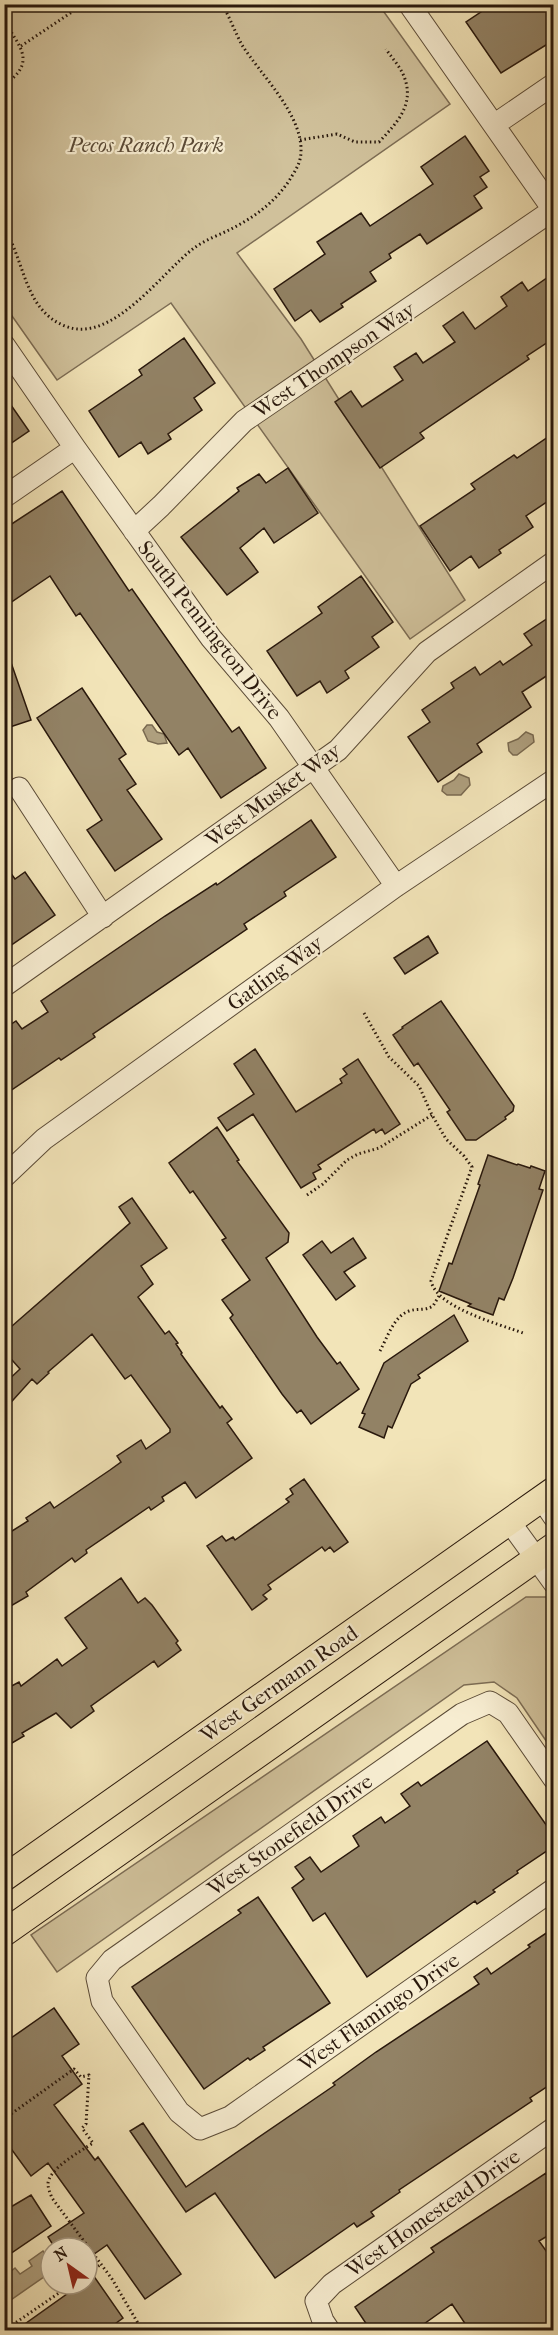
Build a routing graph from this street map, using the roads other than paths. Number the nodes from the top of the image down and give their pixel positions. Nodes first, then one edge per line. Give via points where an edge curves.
1 (409, 4) edge
2 (554, 84) edge
3 (494, 125) junction
4 (553, 210) edge
5 (4, 345) edge
6 (75, 448) junction
7 (4, 497) edge
8 (134, 531) junction
9 (554, 562) edge
10 (313, 769) junction
11 (554, 780) edge
12 (19, 789) dead end
13 (396, 886) junction
14 (103, 917) junction
15 (4, 986) edge
16 (4, 1177) edge
17 (549, 1502) edge
18 (509, 1521) junction
19 (545, 1552) edge
20 (554, 1583) edge
21 (554, 1779) edge
22 (4, 1878) edge
23 (554, 1888) edge
24 (4, 1933) edge
25 (554, 2128) edge
26 (200, 2129) joint
27 (329, 2331) edge

1 - 3 street
2 - 3 street
3 - 4 street
4 - 8 street, West Thompson Way via 244,421
5 - 6 street, South Pennington Drive
6 - 7 street
6 - 8 street, South Pennington Drive
8 - 10 street, South Pennington Drive via 211,638 279,718
9 - 10 street, West Musket Way via 427,652 338,750
10 - 13 street, South Pennington Drive
10 - 14 street, West Musket Way
11 - 13 street, Gatling Way
12 - 14 street
13 - 16 street, Gatling Way via 44,1140
14 - 15 street, West Musket Way
17 - 18 main road, West Germann Road
18 - 19 street
18 - 22 main road, West Germann Road
19 - 20 street
19 - 24 main road
21 - 26 street, West Stonefield Drive via 508,1713 490,1702 462,1714 112,1960 97,1978 102,2001 179,2112
23 - 26 street, West Flamingo Drive via 230,2117
25 - 27 street, West Homestead Drive via 332,2284 316,2301

